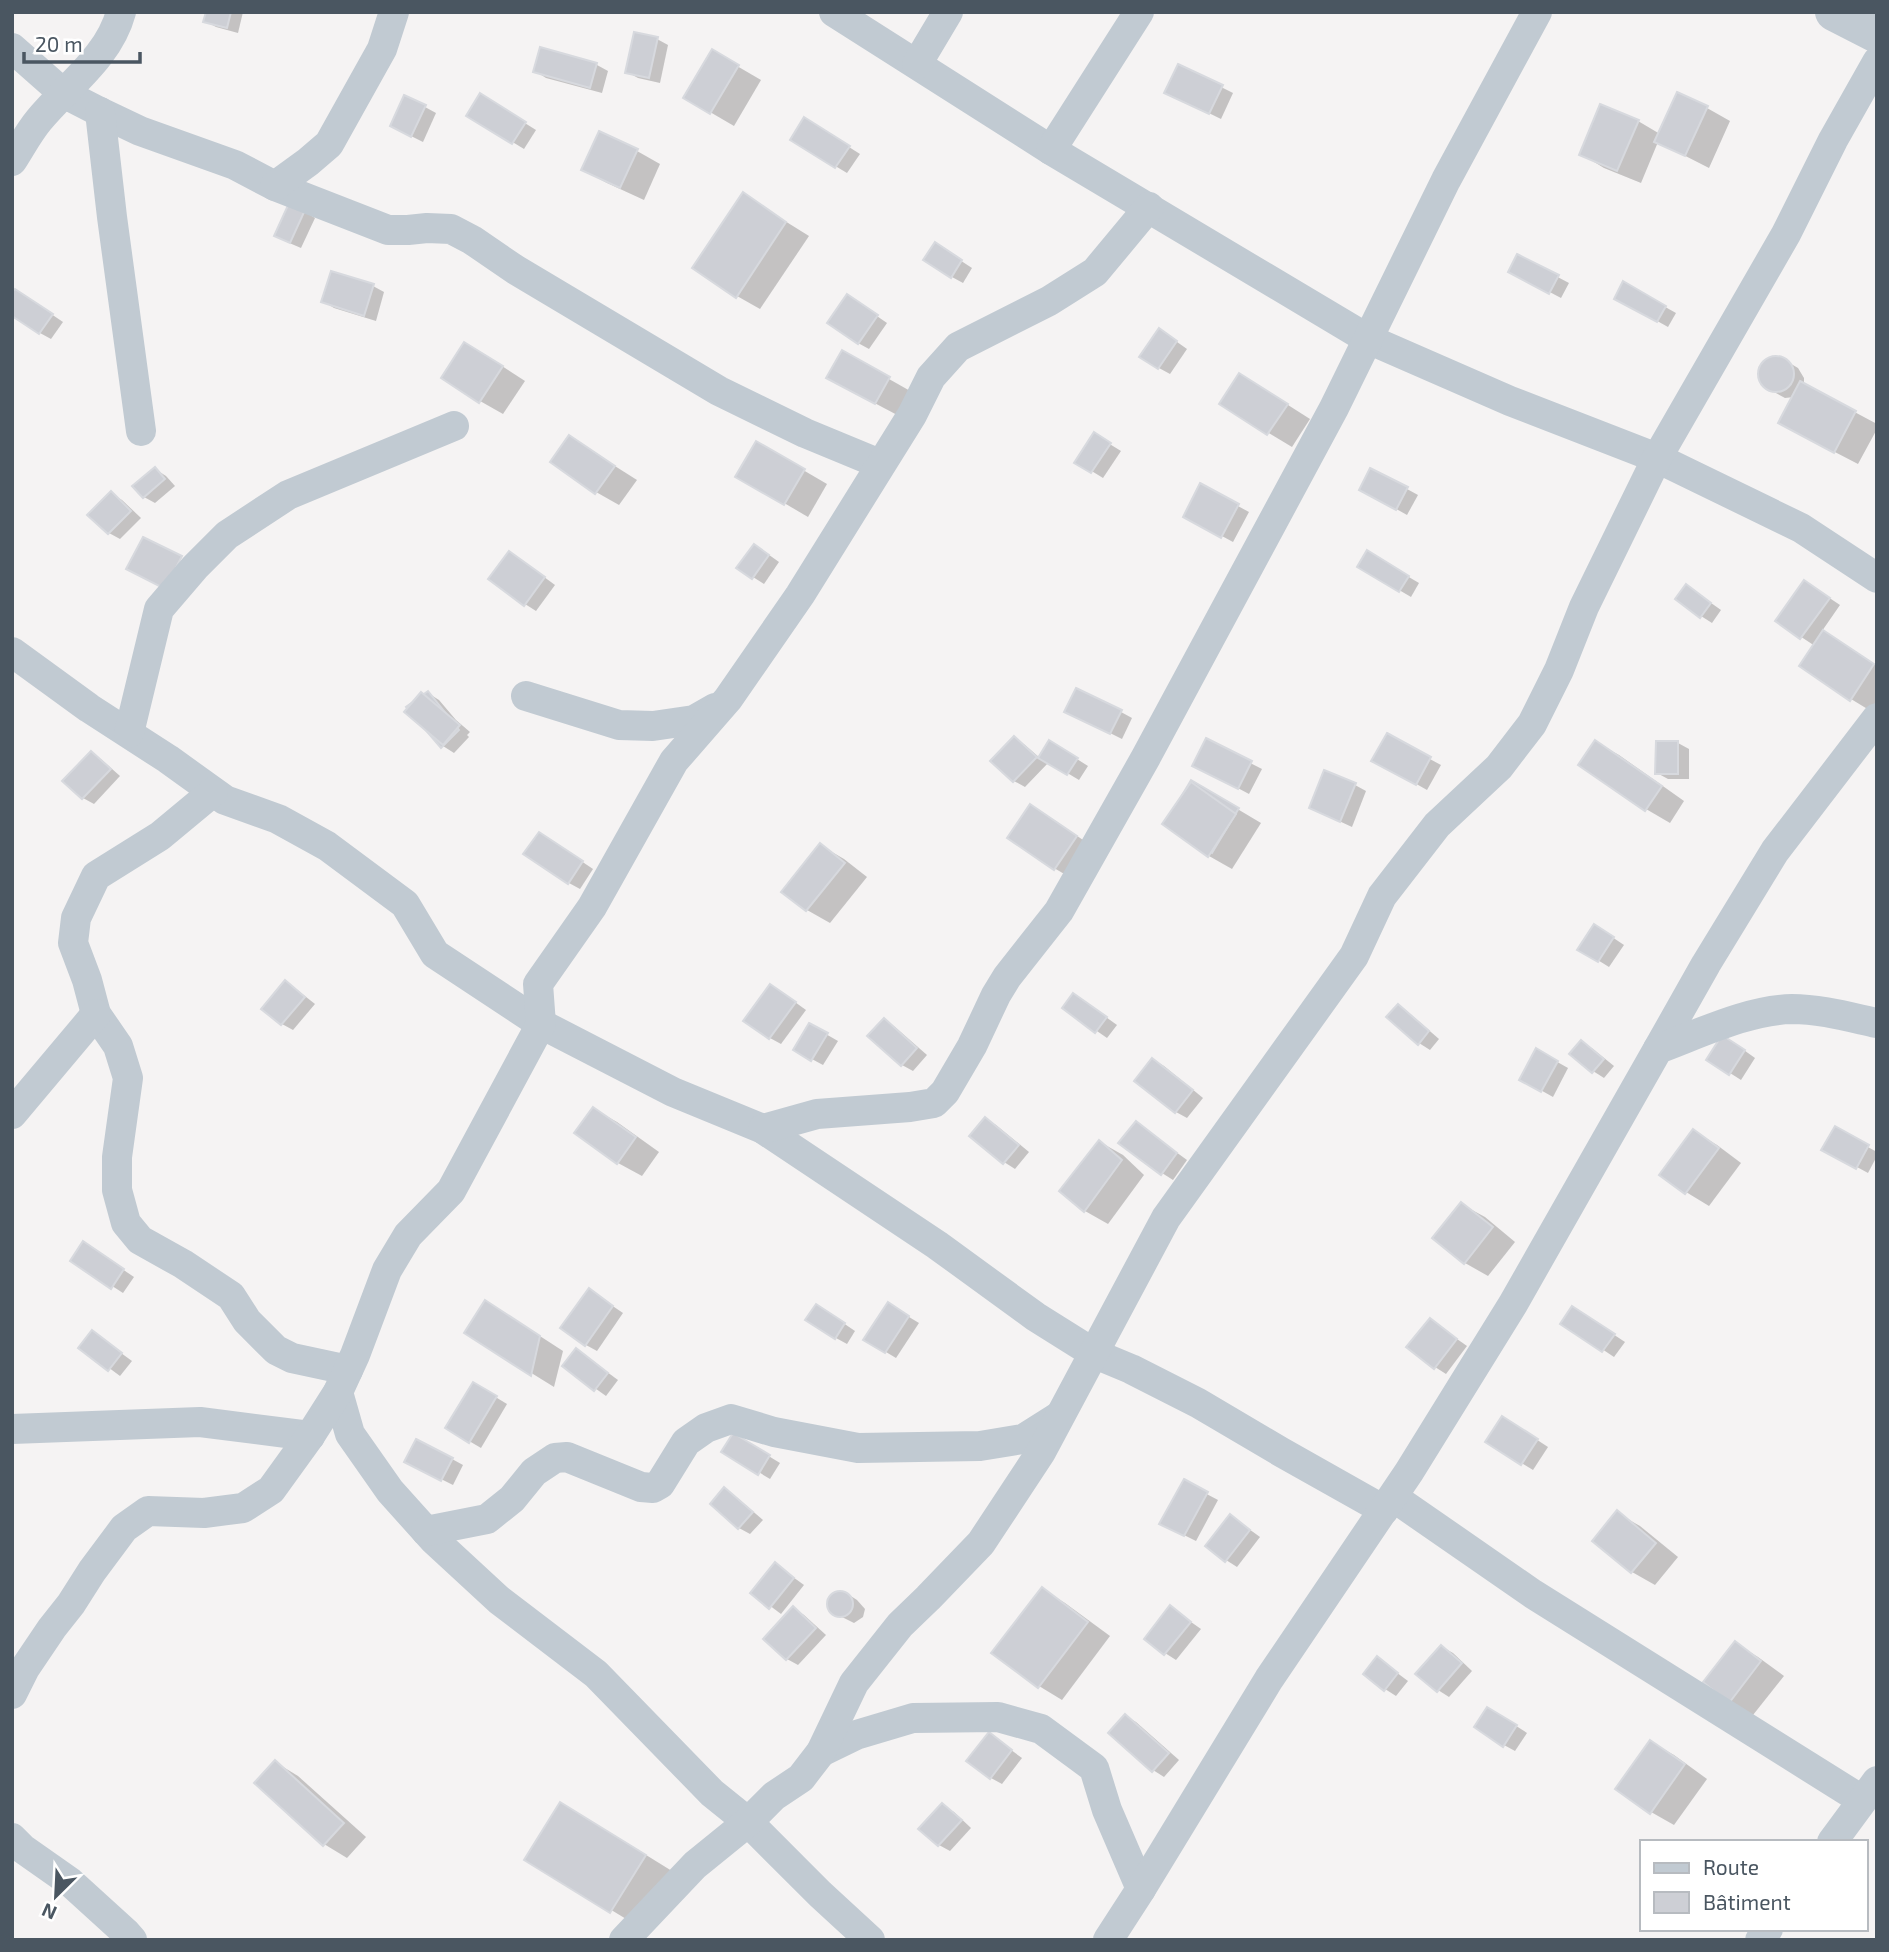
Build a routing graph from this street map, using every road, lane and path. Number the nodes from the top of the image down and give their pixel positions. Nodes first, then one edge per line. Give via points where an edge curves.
1 (121, 12) edge
2 (394, 12) edge
3 (834, 12) edge
4 (948, 12) edge
5 (1139, 12) edge
6 (1537, 12) edge
7 (1834, 12) edge
8 (1877, 34) edge
9 (12, 48) edge
10 (1877, 62) edge
11 (917, 64) junction
12 (64, 93) junction
13 (100, 112) junction
14 (1051, 150) junction
15 (12, 161) edge
16 (275, 186) junction
17 (1149, 207) junction
18 (1368, 339) junction
19 (454, 426) dead end
20 (141, 430) dead end
21 (1657, 458) junction
22 (880, 464) junction
23 (1877, 578) edge
24 (12, 652) edge
25 (526, 696) dead end
26 (725, 702) junction
27 (1877, 718) edge
28 (129, 733) junction
29 (214, 792) junction
30 (96, 1014) junction
31 (1877, 1023) edge
32 (541, 1024) junction
33 (1658, 1049) junction
34 (12, 1114) edge
35 (763, 1129) junction
36 (1095, 1354) junction
37 (343, 1381) junction
38 (1062, 1415) junction
39 (12, 1429) edge
40 (310, 1436) junction
41 (1388, 1503) junction
42 (426, 1531) junction
43 (12, 1694) edge
44 (821, 1752) junction
45 (1870, 1790) edge
46 (757, 1832) junction
47 (1833, 1840) edge
48 (16, 1850) edge
49 (1141, 1889) junction
50 (132, 1940) edge
51 (624, 1940) edge
52 (870, 1940) edge
53 (1108, 1940) edge

1 - 12 street via 94,63
2 - 16 street via 382,49 329,144
3 - 11 street
4 - 11 street
5 - 14 street
6 - 18 street via 1446,180
7 - 8 street
9 - 12 street
10 - 21 street via 1786,234
11 - 14 street
12 - 13 street
12 - 15 street via 37,122
13 - 16 street via 235,165
13 - 20 street
14 - 17 street
16 - 22 street via 388,230 451,229 719,391
17 - 18 street
17 - 22 street via 1095,272 958,347 931,377
18 - 21 street
18 - 35 street via 1146,757 1059,911 996,995 945,1092 934,1103 817,1114
19 - 28 street via 288,495 227,535 159,609
21 - 23 street via 1801,528
21 - 36 street via 1532,724 1499,766 1437,825 1382,896 1354,956 1166,1218
22 - 26 street via 800,595
24 - 28 street
25 - 26 street via 619,725 694,720
26 - 32 street via 674,761 592,907 538,984
27 - 33 street via 1776,851
28 - 29 street
29 - 30 street via 160,836 96,876 76,918 73,943
29 - 32 street via 327,846 405,904 435,954
30 - 34 street
30 - 37 street via 118,1046 128,1078 117,1157 117,1190 126,1223 140,1240 231,1296 247,1321 276,1350
31 - 33 street via 1793,1009 1763,1013
32 - 35 street via 673,1092
32 - 37 street via 451,1191 408,1235 387,1270
33 - 41 street via 1513,1304
35 - 36 street
36 - 38 street
36 - 41 street
37 - 40 street
37 - 42 street via 350,1434 390,1491
38 - 42 street via 1023,1439 980,1446 872,1448 774,1432 730,1419 687,1442 665,1478 653,1488 567,1457 555,1458 534,1472 512,1499 487,1519
38 - 44 street via 981,1543 900,1625 854,1683
39 - 40 street via 200,1422
40 - 43 street via 271,1490 243,1508 204,1513 148,1511 124,1528 45,1637
41 - 45 street via 1533,1594
41 - 49 street via 1269,1679
42 - 46 street via 499,1600 596,1674 712,1793
44 - 46 street via 801,1778 775,1796
44 - 49 street via 856,1735 913,1718 998,1717 1041,1729 1094,1768
45 - 47 street
46 - 51 street via 695,1865
46 - 52 street
48 - 50 street via 70,1882
49 - 53 street

